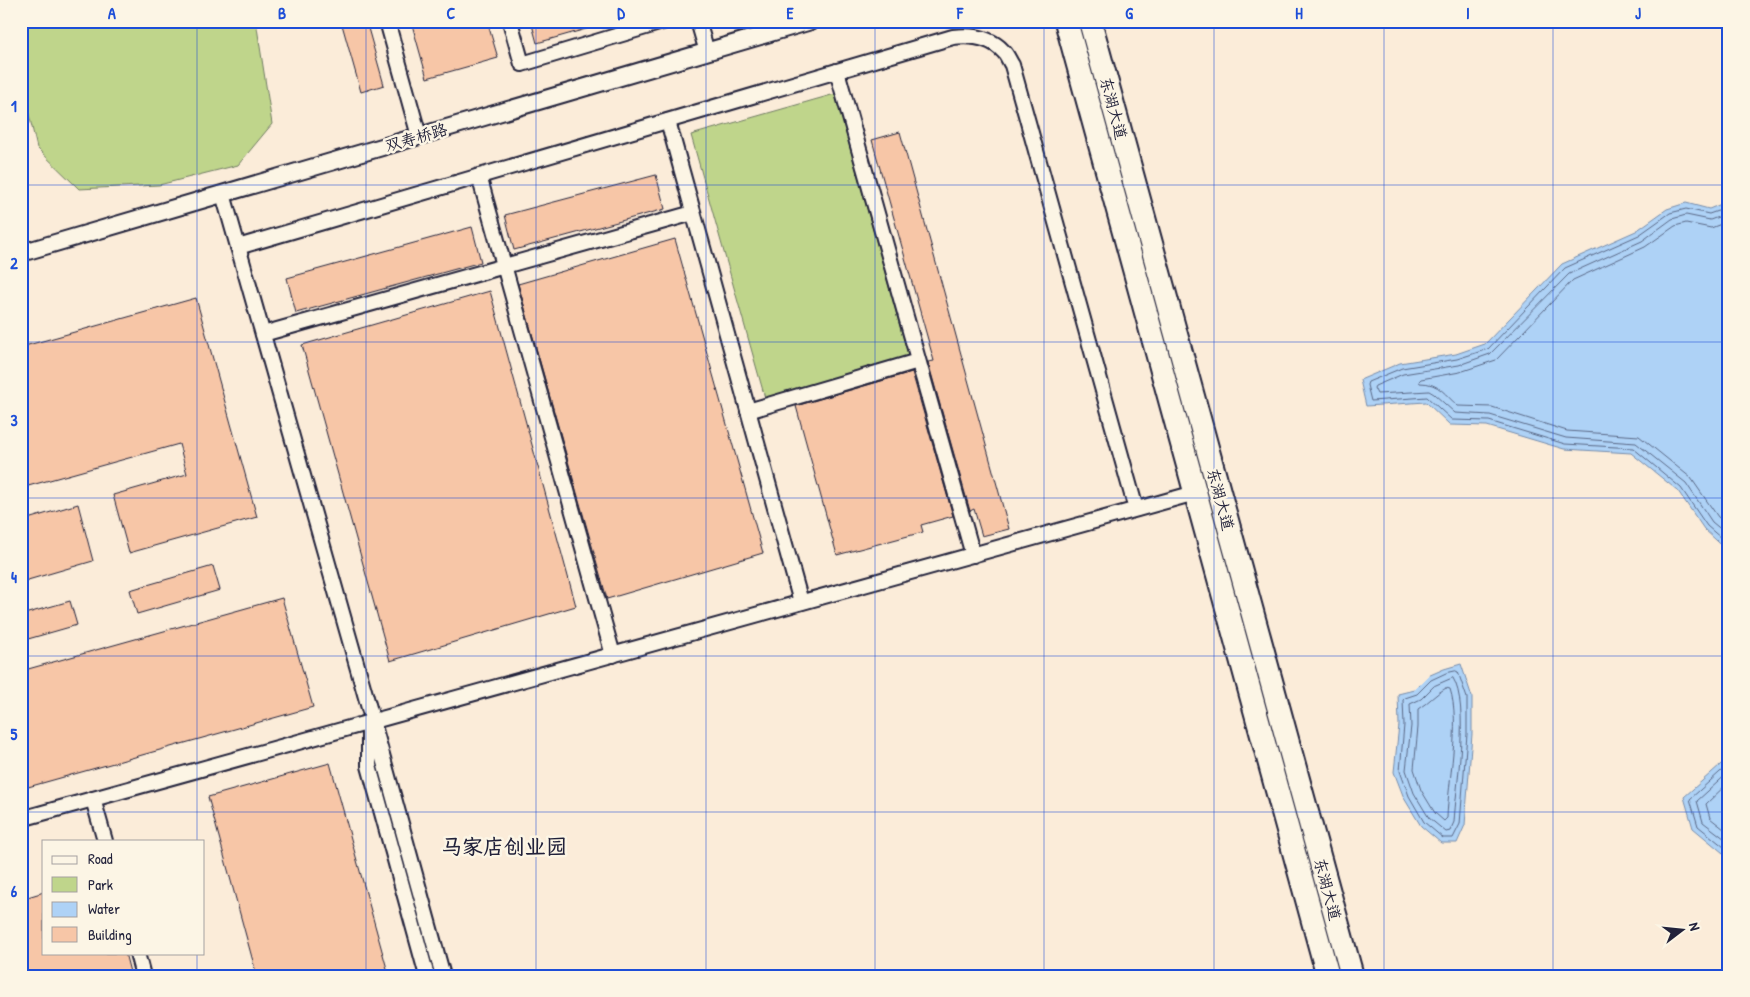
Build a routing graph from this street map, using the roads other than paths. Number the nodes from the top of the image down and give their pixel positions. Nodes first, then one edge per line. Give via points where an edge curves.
1 (387, 21) edge
2 (510, 21) edge
3 (666, 21) edge
4 (698, 21) edge
5 (811, 21) edge
6 (1066, 21) edge
7 (1090, 21) edge
8 (707, 52) junction
9 (837, 71) junction
10 (668, 121) junction
11 (419, 136) junction
12 (479, 176) junction
13 (223, 194) junction
14 (693, 213) junction
15 (238, 247) junction
16 (21, 253) edge
17 (504, 266) junction
18 (263, 334) junction
19 (918, 361) junction
20 (748, 411) junction
21 (1195, 493) junction
22 (1136, 509) junction
23 (973, 555) junction
24 (801, 602) junction
25 (613, 655) junction
26 (371, 722) junction
27 (94, 799) junction
28 (21, 819) edge
29 (105, 840) edge
30 (137, 954) edge
31 (143, 976) edge
32 (427, 976) edge
33 (443, 976) edge
34 (1328, 976) edge
35 (1352, 976) edge

1 - 11 street
2 - 3 street via 522,64
4 - 8 street
5 - 8 street, 双寿桥路
6 - 21 highway, 东湖大道
7 - 35 highway, 东湖大道
8 - 11 street, 双寿桥路
9 - 10 street
9 - 19 street
9 - 22 street via 969,35 989,40 1004,51 1012,65
10 - 12 street
10 - 14 street
11 - 13 street, 双寿桥路
12 - 15 street
12 - 17 street
13 - 15 street
13 - 16 street, 双寿桥路
14 - 17 street
14 - 20 street
15 - 18 street
17 - 18 street
17 - 25 street
18 - 26 street
19 - 20 street
19 - 23 street
20 - 24 street
21 - 22 street
21 - 34 highway, 东湖大道
22 - 23 street
23 - 24 street
24 - 25 street
25 - 26 street
26 - 27 street
26 - 32 street via 369,766
26 - 33 street
27 - 28 street
27 - 29 street
30 - 31 street

